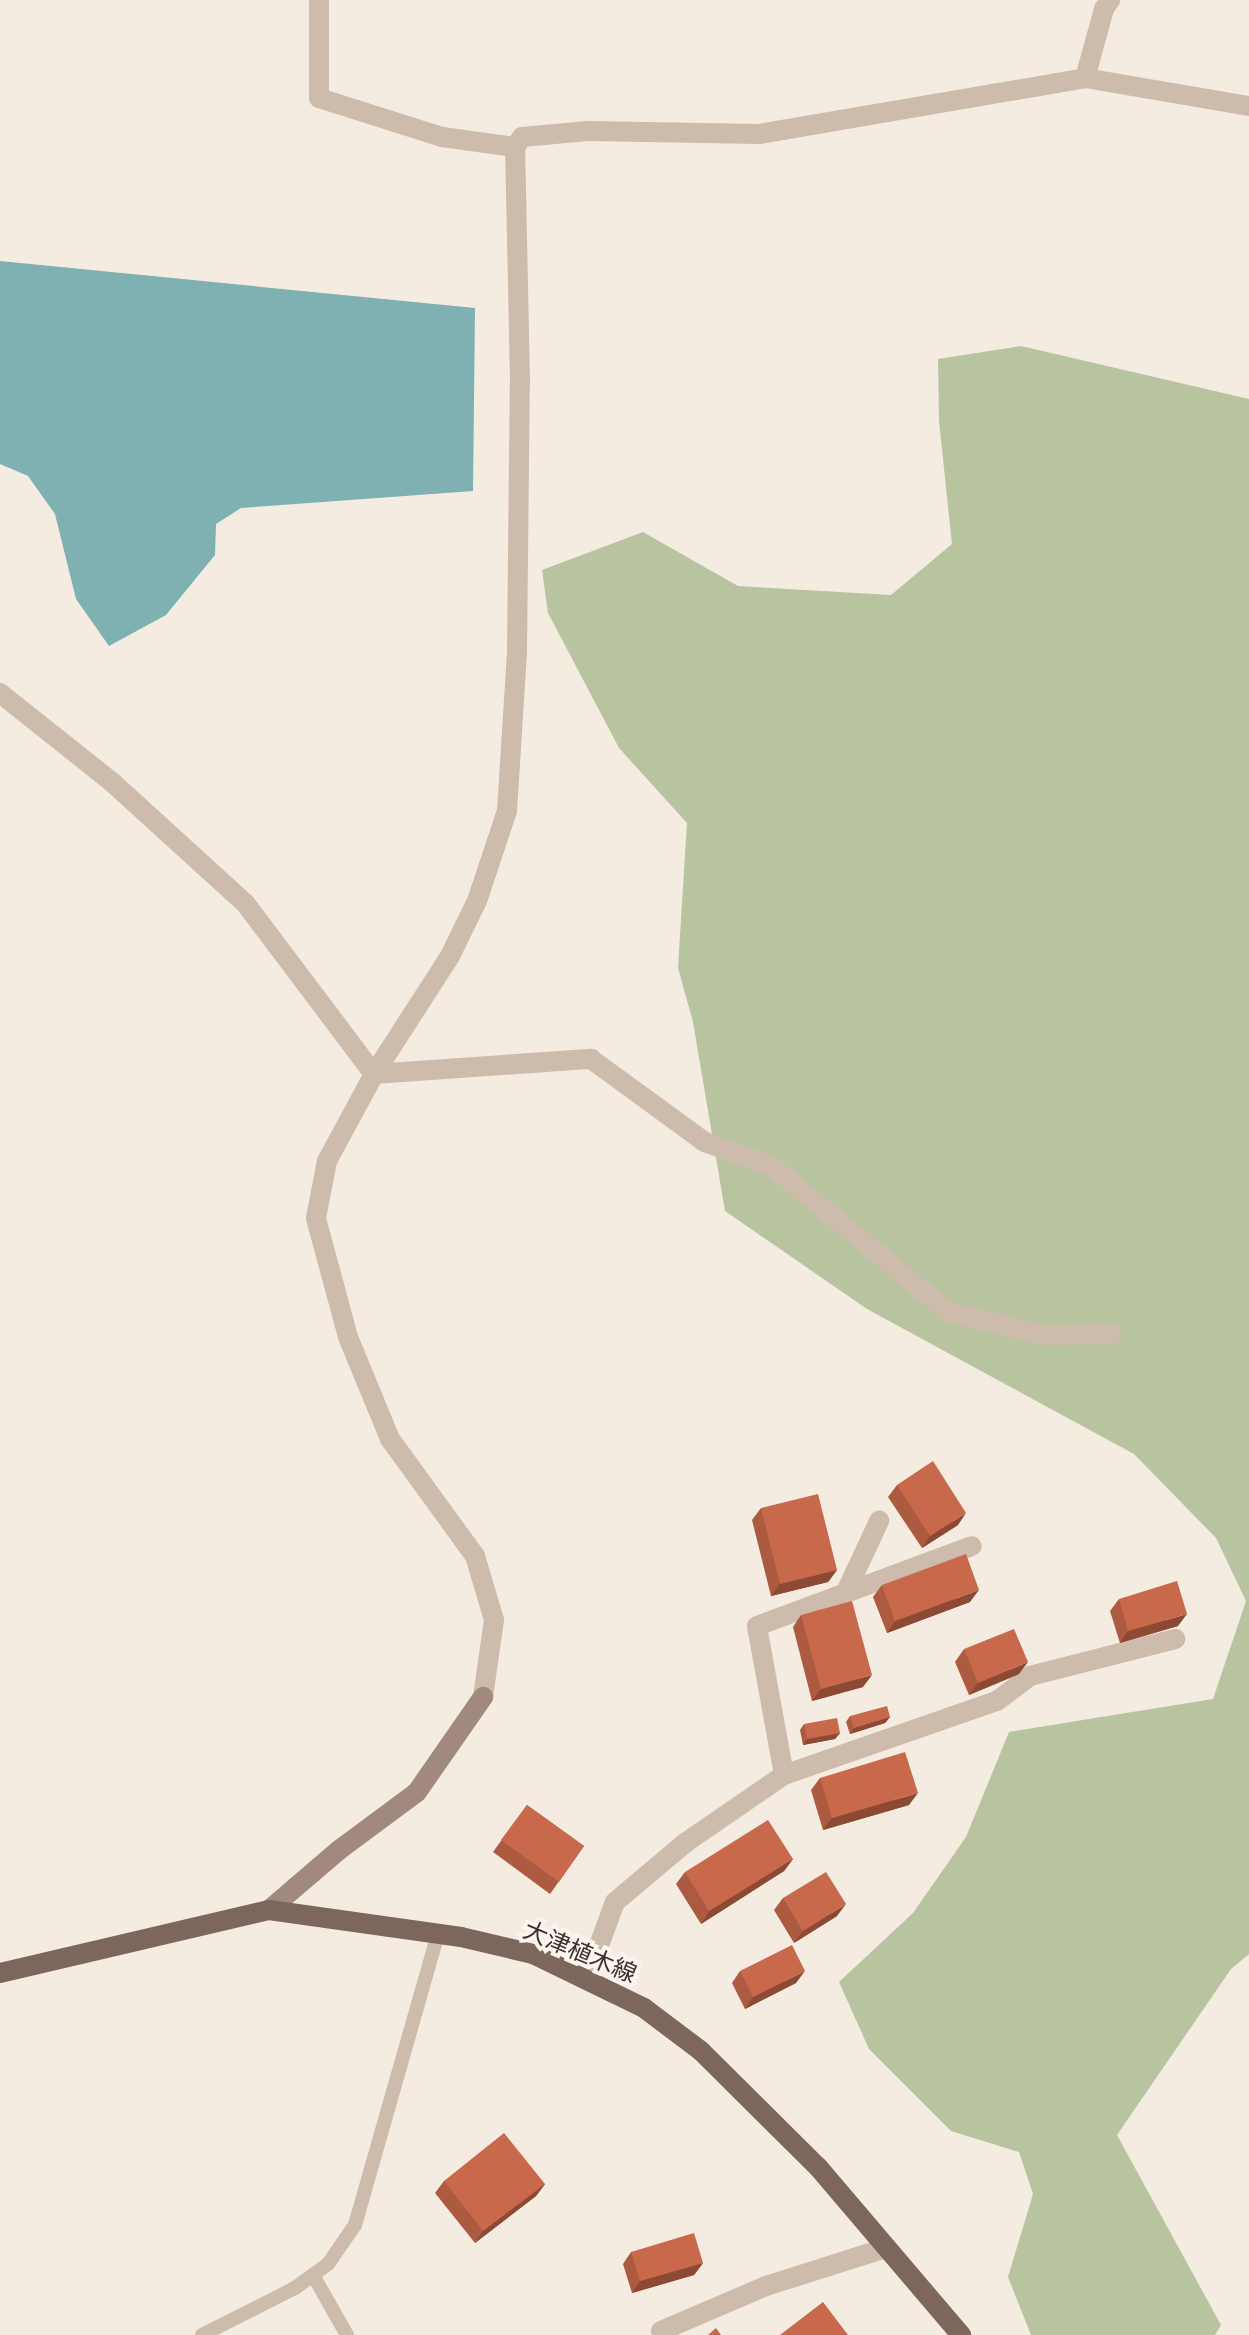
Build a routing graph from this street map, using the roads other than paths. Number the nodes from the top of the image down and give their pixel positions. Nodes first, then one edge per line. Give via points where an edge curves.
1 (319, 0) edge
2 (1110, 0) edge
3 (1085, 78) junction
4 (1249, 106) edge
5 (515, 147) junction
6 (0, 693) edge
7 (374, 1074) junction
8 (1112, 1334) dead end
9 (879, 1521) dead end
10 (972, 1546) dead end
11 (845, 1594) junction
12 (1175, 1639) edge
13 (784, 1775) junction
14 (269, 1910) junction
15 (438, 1934) junction
16 (0, 1973) edge
17 (587, 1978) junction
18 (886, 2248) junction
19 (313, 2275) junction
20 (661, 2331) dead end
21 (202, 2335) edge
22 (347, 2335) edge
23 (961, 2335) edge

1 - 5 street via 319,98 442,137
2 - 3 street
3 - 4 street
3 - 5 street via 759,134 588,131 522,137
5 - 7 street via 518,619 507,811 477,901 457,942
6 - 7 street via 113,783 245,903
7 - 8 street via 591,1059 705,1142 773,1167 948,1312 1044,1335
7 - 14 street via 327,1161 316,1218 348,1337 390,1439 475,1556 494,1620 483,1697 417,1792
9 - 11 street
10 - 11 street
11 - 13 street via 757,1626
12 - 13 street via 1030,1676 997,1701
13 - 17 street via 685,1843 615,1902
14 - 15 main road, 大津植木線
14 - 16 main road, 大津植木線
15 - 17 main road, 大津植木線 via 533,1954
15 - 19 lane via 355,2225 328,2264
17 - 18 main road, 大津植木線 via 644,2008 701,2051 818,2167
18 - 20 street via 766,2286
18 - 23 main road, 大津植木線
19 - 21 lane
19 - 22 lane

